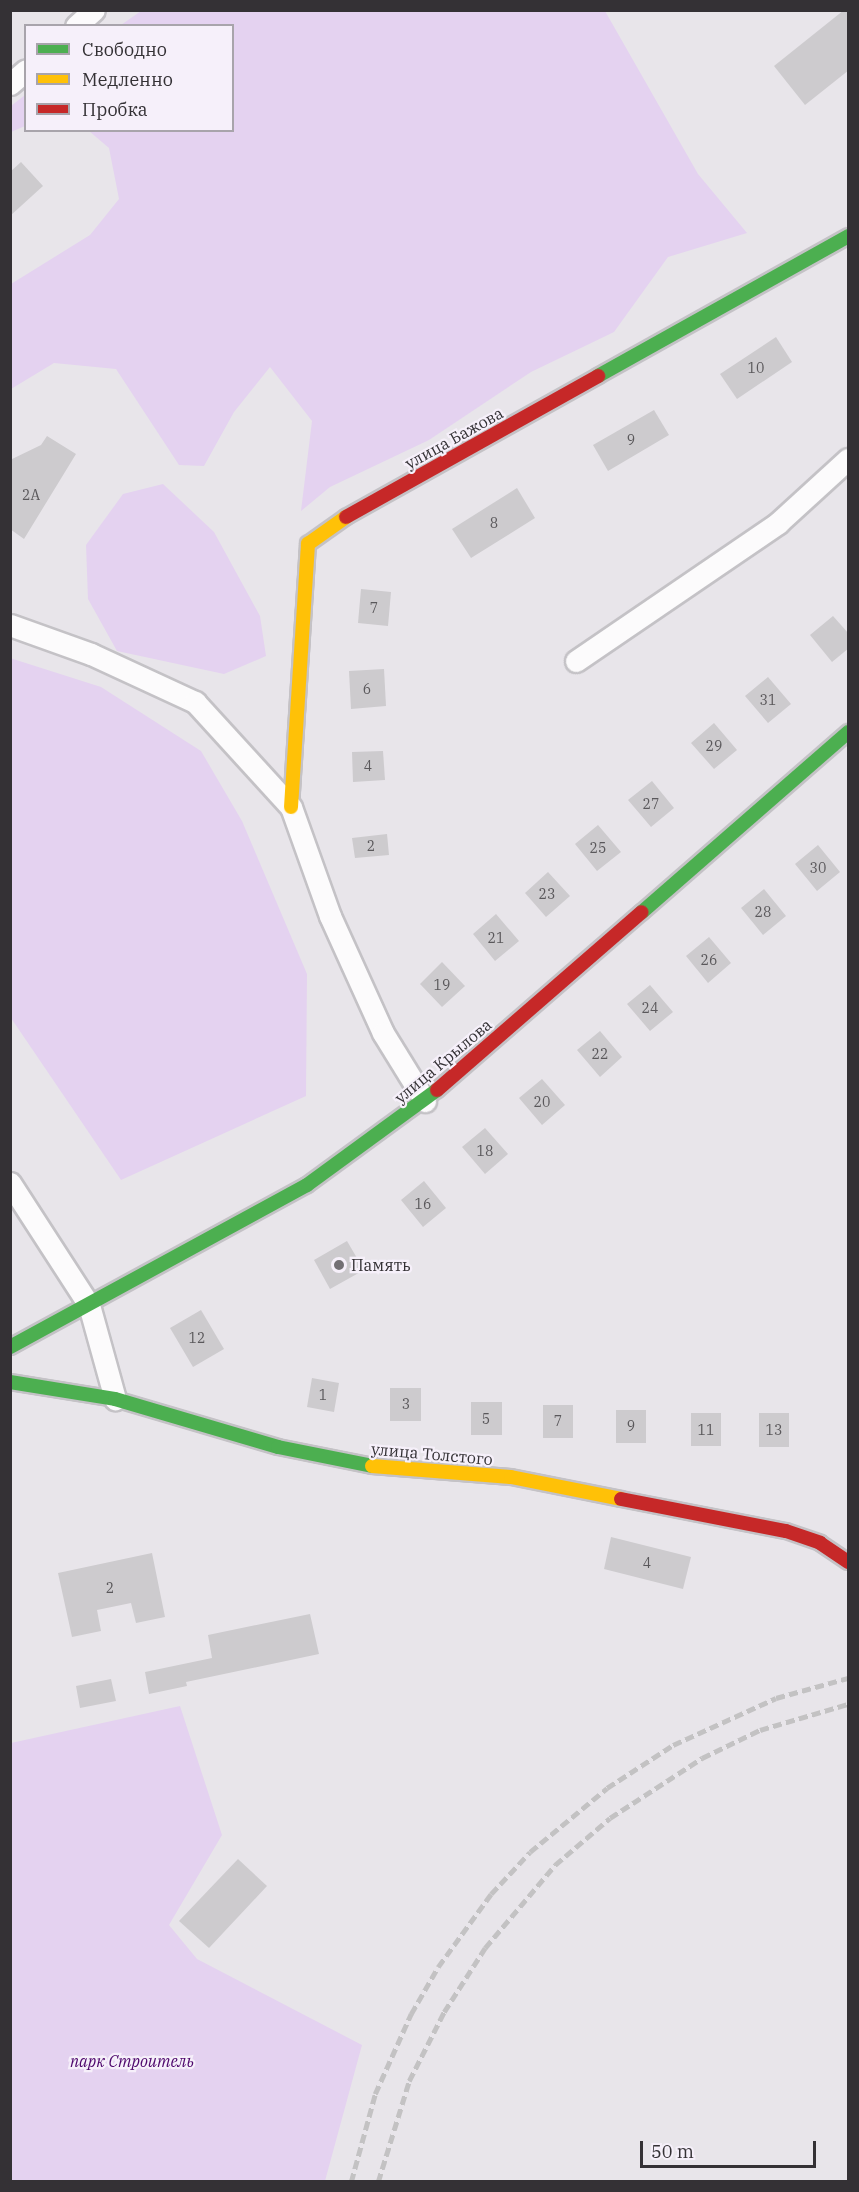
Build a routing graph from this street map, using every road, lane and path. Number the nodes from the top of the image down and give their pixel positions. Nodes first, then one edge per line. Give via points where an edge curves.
1 (93, 10) edge
2 (78, 24) edge
3 (24, 72) edge
4 (10, 84) edge
5 (845, 242) edge
6 (849, 459) edge
7 (10, 625) edge
8 (576, 661) dead end
9 (849, 732) edge
10 (291, 807) junction
11 (424, 1101) junction
12 (10, 1183) edge
13 (89, 1305) junction
14 (10, 1347) edge
15 (10, 1382) edge
16 (115, 1399) junction
17 (849, 1562) edge

1 - 2 street
3 - 4 street
5 - 10 street, улица Бажова via 352,513 308,544
6 - 8 street via 777,523
7 - 10 street via 91,654 195,702
9 - 11 street, улица Крылова
10 - 11 street via 330,916 383,1033
11 - 13 street, улица Крылова via 306,1185
12 - 13 street
13 - 14 street, улица Крылова
13 - 16 street
15 - 16 street, улица Толстого
16 - 17 street, улица Толстого via 278,1447 355,1463 511,1477 786,1531 820,1543

